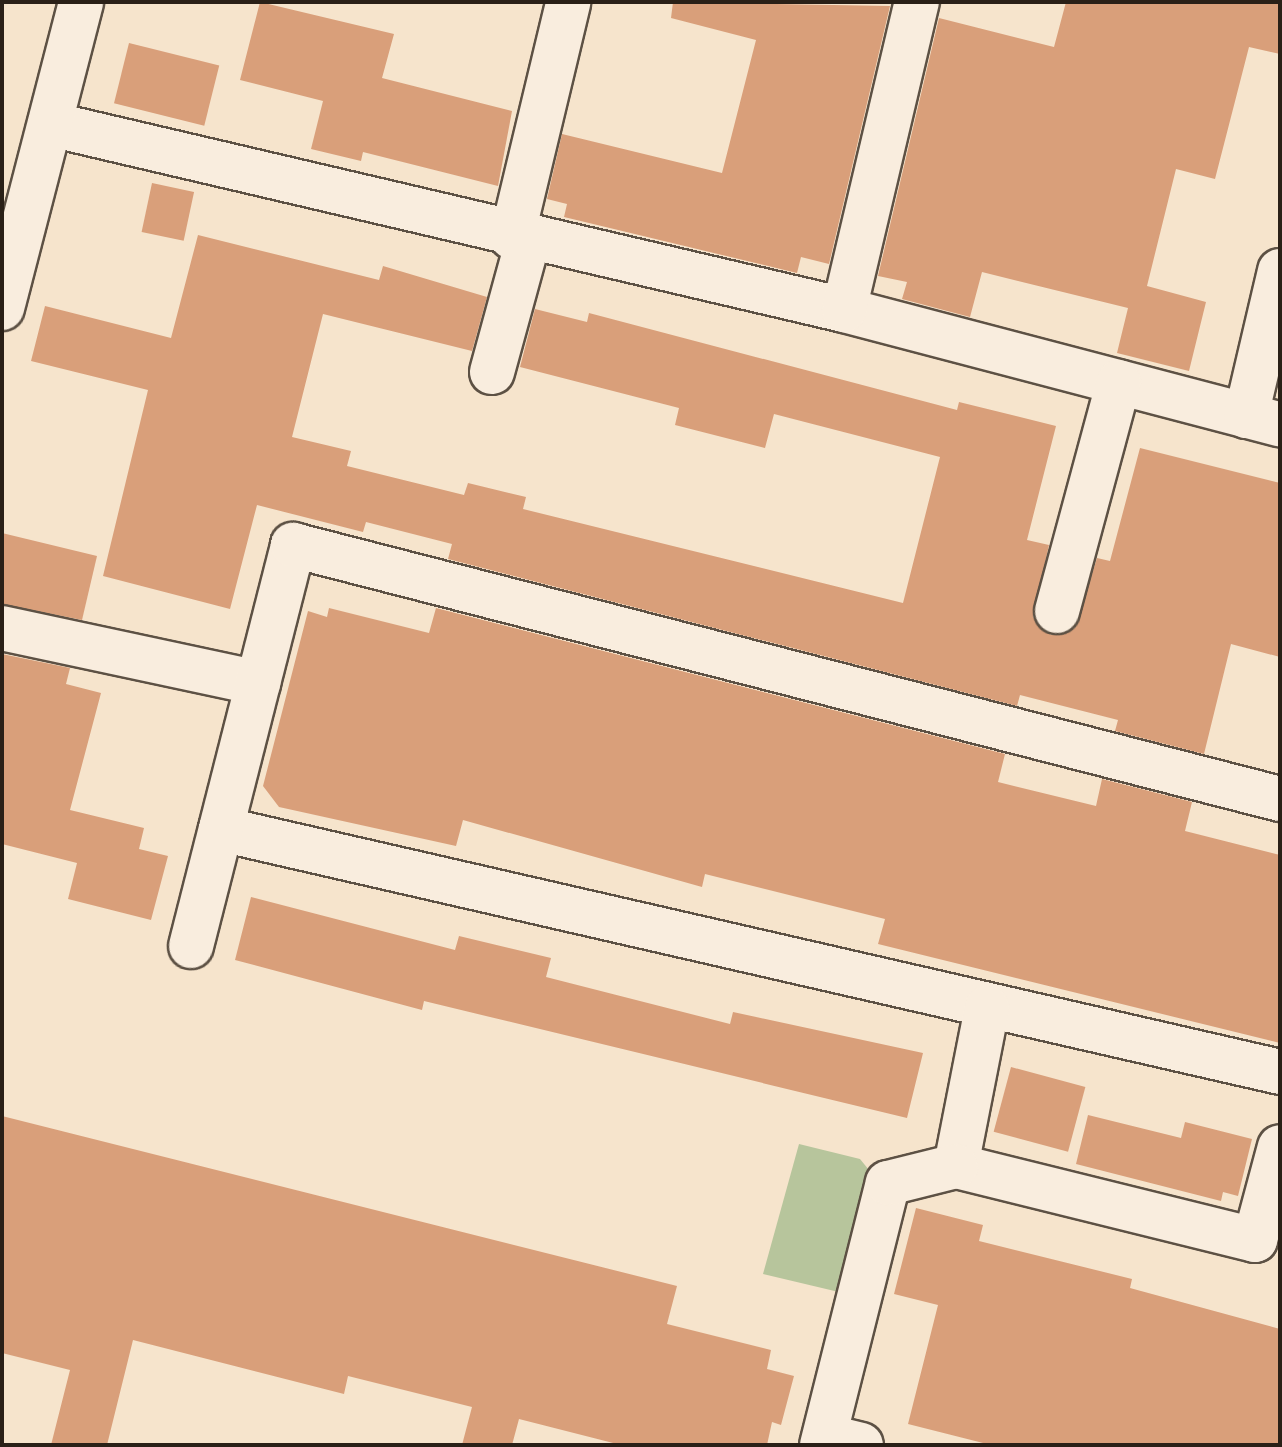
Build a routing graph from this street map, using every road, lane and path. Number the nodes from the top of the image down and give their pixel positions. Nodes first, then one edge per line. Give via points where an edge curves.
1 (81, 2) edge
2 (917, 2) edge
3 (568, 3) edge
4 (50, 124) junction
5 (520, 238) junction
6 (1280, 271) edge
7 (2, 308) edge
8 (844, 310) junction
9 (492, 372) dead end
10 (1119, 382) junction
11 (1263, 420) edge
12 (1057, 611) dead end
13 (2, 628) edge
14 (258, 683) junction
15 (1280, 799) edge
16 (221, 829) junction
17 (191, 946) dead end
18 (987, 1008) junction
19 (1280, 1072) edge
20 (1280, 1147) edge
21 (956, 1166) junction
22 (836, 1442) edge

1 - 4 street
2 - 8 street
3 - 5 street
4 - 5 street
4 - 7 street
5 - 8 street
5 - 9 street
6 - 11 street
8 - 10 street
10 - 11 street
10 - 12 street
13 - 14 street
14 - 15 street via 293,545
14 - 16 street
16 - 17 street
16 - 18 street
18 - 19 street
18 - 21 street
20 - 21 street via 1255,1240
21 - 22 street via 888,1183

